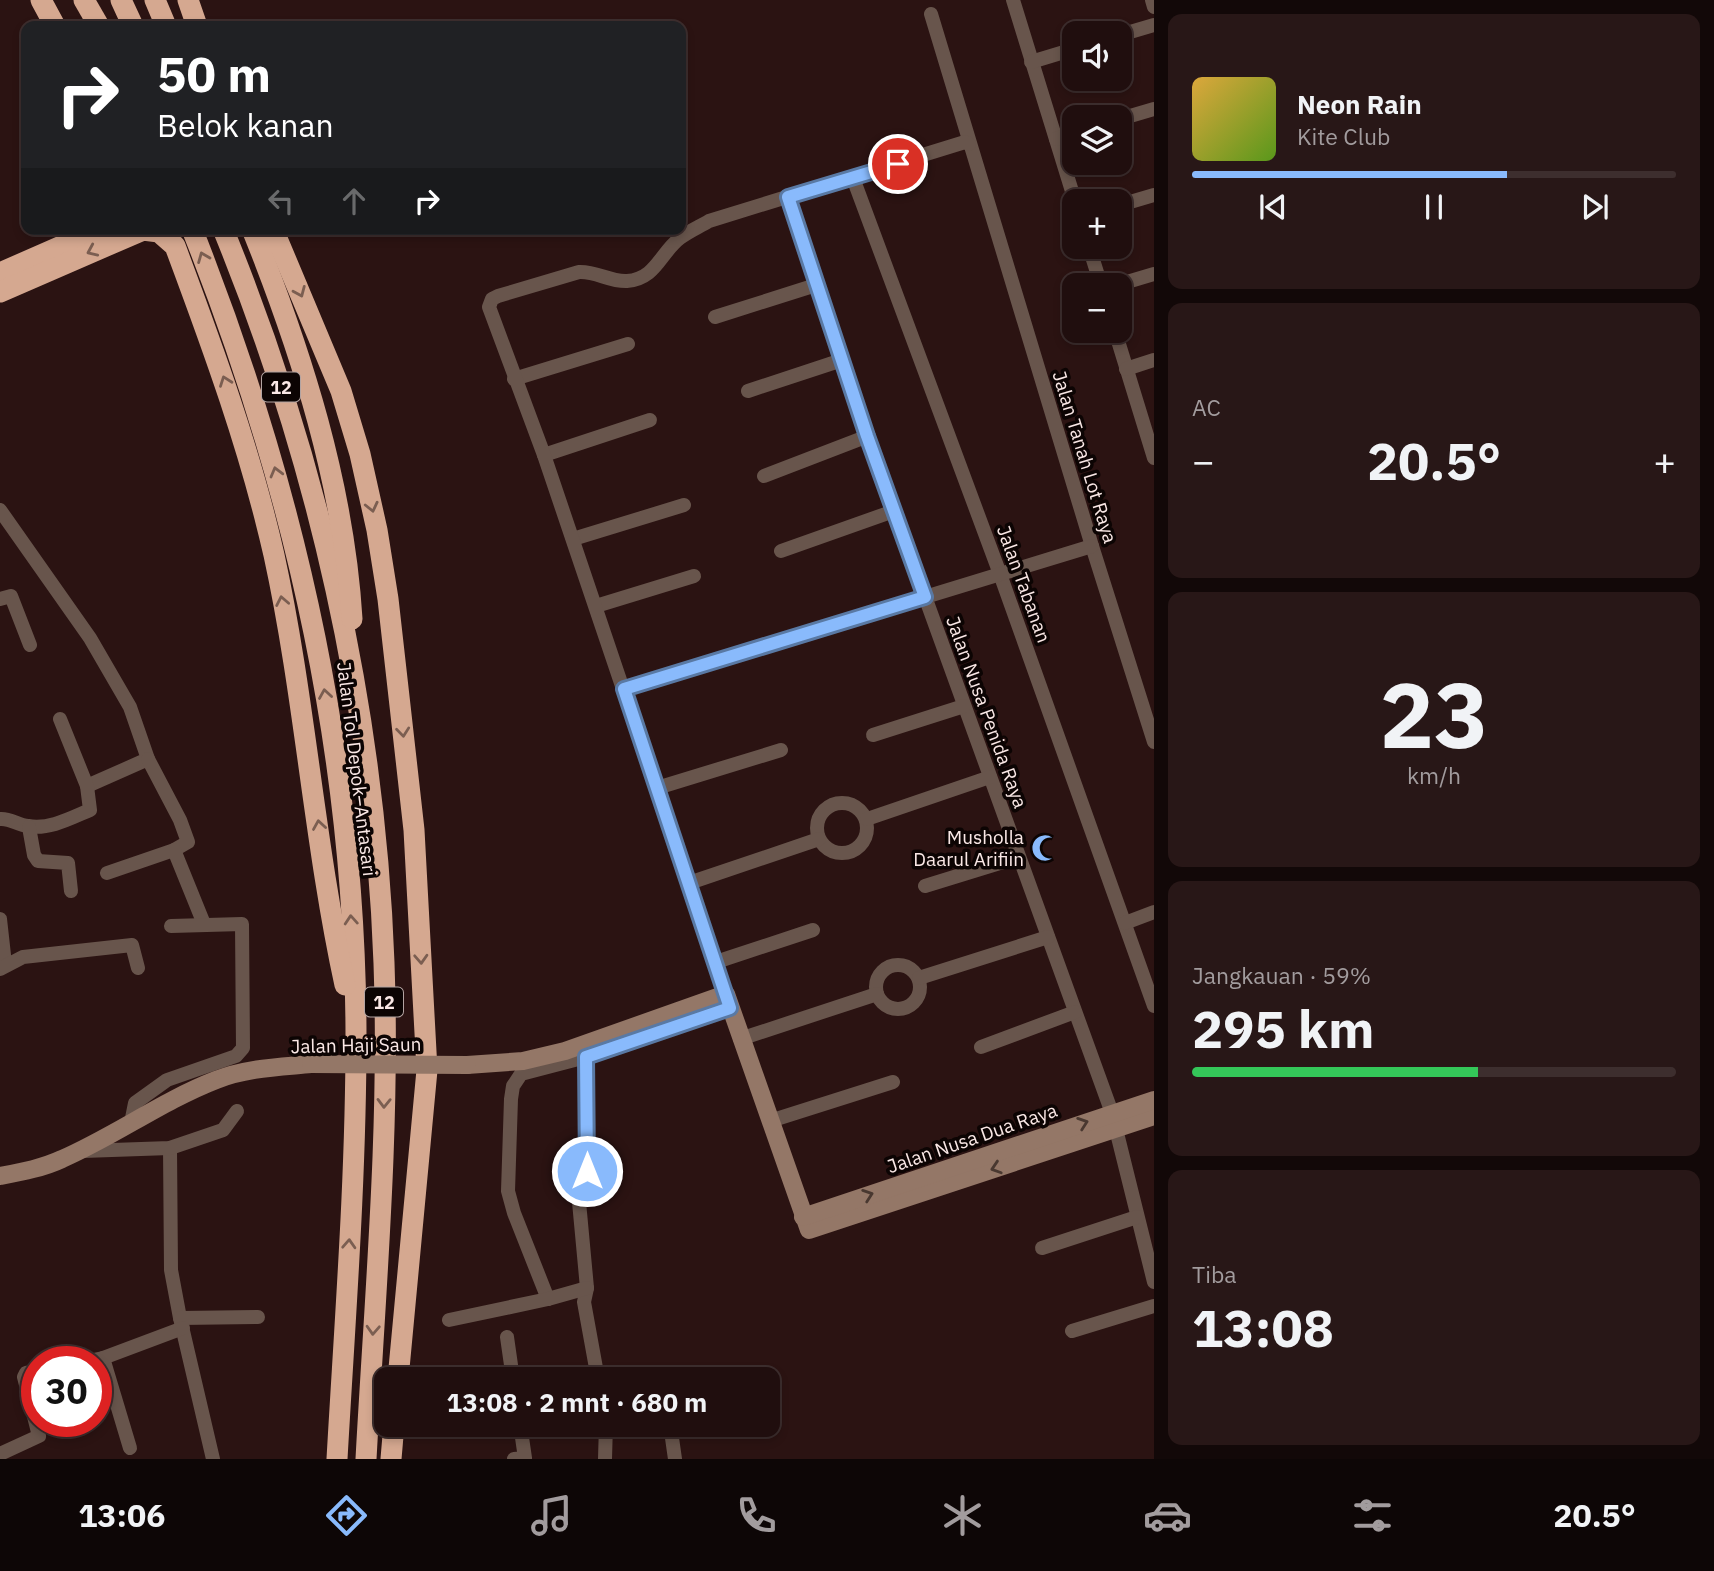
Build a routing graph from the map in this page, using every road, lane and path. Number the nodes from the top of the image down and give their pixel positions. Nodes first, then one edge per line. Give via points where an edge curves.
1 (41, 0) edge
2 (86, 0) edge
3 (121, 0) edge
4 (155, 0) edge
5 (188, 0) edge
6 (1013, 0) edge
7 (1152, 0) edge
8 (1154, 7) edge
9 (931, 15) dead end
10 (52, 21) edge
11 (96, 21) edge
12 (130, 21) edge
13 (164, 21) edge
14 (195, 21) edge
15 (1154, 25) edge
16 (1132, 31) edge
17 (1062, 53) edge
18 (1031, 62) junction
19 (1154, 109) edge
20 (1132, 115) edge
21 (1062, 137) edge
22 (1056, 139) junction
23 (969, 144) junction
24 (853, 178) junction
25 (1071, 189) edge
26 (1154, 195) edge
27 (788, 197) junction
28 (1132, 201) edge
29 (686, 234) edge
30 (86, 235) edge
31 (131, 235) edge
32 (162, 235) edge
33 (194, 235) edge
34 (225, 235) edge
35 (255, 235) edge
36 (276, 235) edge
37 (685, 235) edge
38 (0, 273) edge
39 (1154, 274) edge
40 (1132, 280) edge
41 (816, 285) junction
42 (0, 292) edge
43 (715, 317) dead end
44 (1118, 343) edge
45 (628, 344) dead end
46 (842, 360) junction
47 (1154, 360) edge
48 (1126, 369) junction
49 (514, 379) junction
50 (748, 391) dead end
51 (650, 421) dead end
52 (867, 436) junction
53 (1153, 450) edge
54 (544, 455) junction
55 (764, 476) dead end
56 (684, 505) dead end
57 (0, 510) edge
58 (894, 511) junction
59 (573, 539) junction
60 (1092, 546) junction
61 (781, 551) dead end
62 (1000, 574) junction
63 (694, 576) dead end
64 (925, 597) junction
65 (0, 599) edge
66 (596, 606) junction
67 (30, 645) dead end
68 (624, 689) junction
69 (356, 691) junction
70 (964, 706) junction
71 (60, 719) dead end
72 (873, 735) dead end
73 (1154, 742) edge
74 (781, 750) dead end
75 (148, 759) junction
76 (990, 777) junction
77 (87, 786) junction
78 (657, 788) junction
79 (0, 819) edge
80 (867, 820) junction
81 (29, 827) junction
82 (819, 839) junction
83 (174, 850) junction
84 (1019, 857) junction
85 (107, 873) dead end
86 (689, 883) junction
87 (925, 886) dead end
88 (71, 891) dead end
89 (1154, 912) edge
90 (0, 919) edge
91 (1125, 923) junction
92 (204, 924) junction
93 (170, 926) dead end
94 (813, 930) dead end
95 (1048, 937) junction
96 (716, 962) junction
97 (3, 967) edge
98 (138, 968) dead end
99 (919, 978) junction
100 (877, 994) junction
101 (728, 1001) junction
102 (1154, 1006) edge
103 (1074, 1012) junction
104 (356, 1037) junction
105 (740, 1039) junction
106 (981, 1047) dead end
107 (586, 1057) junction
108 (893, 1082) dead end
109 (1154, 1100) edge
110 (237, 1111) dead end
111 (1154, 1116) edge
112 (770, 1121) junction
113 (1114, 1121) junction
114 (131, 1123) junction
115 (170, 1148) junction
116 (78, 1152) junction
117 (0, 1176) edge
118 (1137, 1217) junction
119 (1042, 1248) dead end
120 (1154, 1282) edge
121 (587, 1288) junction
122 (548, 1299) junction
123 (1154, 1306) edge
124 (258, 1317) dead end
125 (449, 1320) dead end
126 (181, 1323) junction
127 (1072, 1331) dead end
128 (508, 1337) dead end
129 (112, 1354) edge
130 (399, 1367) edge
131 (512, 1367) edge
132 (596, 1367) edge
133 (112, 1388) edge
134 (37, 1437) edge
135 (393, 1437) edge
136 (520, 1437) edge
137 (606, 1437) edge
138 (672, 1437) edge
139 (130, 1448) dead end
140 (0, 1454) edge
141 (213, 1459) edge
142 (337, 1459) edge
143 (366, 1459) edge
144 (391, 1459) edge
145 (521, 1459) edge
146 (605, 1459) edge
147 (675, 1459) edge

1 - 10 highway
2 - 11 highway
3 - 12 highway
4 - 13 highway
5 - 14 highway
6 - 18 street
7 - 8 street
9 - 23 street, Jalan Tanah Lot Raya
15 - 16 street
17 - 18 street
18 - 22 street
19 - 20 street
21 - 22 street
22 - 25 street
23 - 24 street
23 - 60 street, Jalan Tanah Lot Raya
24 - 27 street
24 - 62 street, Jalan Tabanan
26 - 28 street
27 - 29 street via 709,221
27 - 41 street, Jalan Nusa Penida Raya
30 - 38 highway
31 -> 42 highway
104 -> 32 highway via 333,931 274,555 228,388 175,246
104 -> 33 highway, Jalan Tol Depok–Antasari / 12 via 345,822 320,655 267,437
34 - 69 highway, Jalan Tol Depok–Antasari / 12 via 293,424
35 - 69 highway via 300,358 328,470 349,572
36 -> 130 highway via 341,391 360,454 388,599 412,816 426,1070
37 - 49 street via 658,266 638,279 625,281 579,272 492,299 489,307
39 - 40 street
41 - 43 street
41 - 46 street, Jalan Nusa Penida Raya
44 - 48 street
45 - 49 street
46 - 50 street
46 - 52 street, Jalan Nusa Penida Raya
47 - 48 street
48 - 53 street
49 - 54 street
51 - 54 street
52 - 55 street
52 - 58 street, Jalan Nusa Penida Raya
54 - 59 street
56 - 59 street
57 - 75 street via 90,638 130,707
58 - 61 street
58 - 64 street, Jalan Nusa Penida Raya
59 - 66 street
60 - 62 street
60 - 73 street, Jalan Tanah Lot Raya
62 - 64 street
62 - 91 street, Jalan Tabanan
63 - 66 street
64 - 68 street
64 - 70 street, Jalan Nusa Penida Raya
65 - 67 street via 11,596
66 - 68 street
68 - 78 street
69 -> 143 highway, Jalan Tol Depok–Antasari / 12 via 374,825 384,988 385,1102
70 - 72 street
70 - 76 street, Jalan Nusa Penida Raya
71 - 77 street
74 - 78 street
75 - 77 street
75 - 83 street via 188,842
76 - 80 street
76 - 84 street, Jalan Nusa Penida Raya
77 - 81 street via 90,810 54,824
78 - 86 street
79 - 81 street
80 - 82 street via 864,842 852,851 837,852
80 - 82 street via 846,802 829,806 818,821
81 - 88 street via 38,861 68,863
82 - 86 street
83 - 85 street
83 - 92 street
84 - 87 street
84 - 95 street, Jalan Nusa Penida Raya
86 - 96 street
89 - 91 street
90 - 97 street
91 - 102 street, Jalan Tabanan
92 - 93 street
92 - 114 street via 242,924 243,1048 236,1056 167,1080 135,1103
94 - 96 street
95 - 99 street
95 - 103 street, Jalan Nusa Penida Raya
96 - 101 street
97 - 98 street via 23,957 132,945
99 - 100 street via 910,968 890,967 877,981
99 - 100 street via 920,994 902,1010 887,1007
100 - 105 street
101 - 105 street
101 - 107 street
101 - 114 street, Jalan Haji Saun, bridge via 523,1061 259,1069 219,1079
103 - 106 street
103 - 113 street, Jalan Nusa Penida Raya
142 -> 104 highway, Jalan Tol Depok–Antasari / 12
105 - 112 street
107 - 121 street via 587,1171 578,1191
107 - 122 street via 521,1074 513,1086 508,1191
108 - 112 street
109 - 113 street, Jalan Nusa Dua Raya
110 - 115 street via 223,1130
111 - 113 street, Jalan Nusa Dua Raya
112 - 113 street, Jalan Nusa Dua Raya via 806,1224
113 - 118 street, Jalan Nusa Penida Raya
114 - 116 street, Jalan Haji Saun
115 - 116 street
115 - 126 street via 171,1270
116 - 117 street, Jalan Haji Saun via 33,1170
118 - 119 street
118 - 120 street, Jalan Nusa Penida Raya
121 - 122 street
121 - 132 street via 584,1302
122 - 125 street
123 - 127 street
124 - 126 street
126 - 129 street
126 - 141 street
128 - 131 street
133 - 139 street
134 - 140 street
135 - 144 highway
136 - 145 street
137 - 146 street
138 - 147 street

